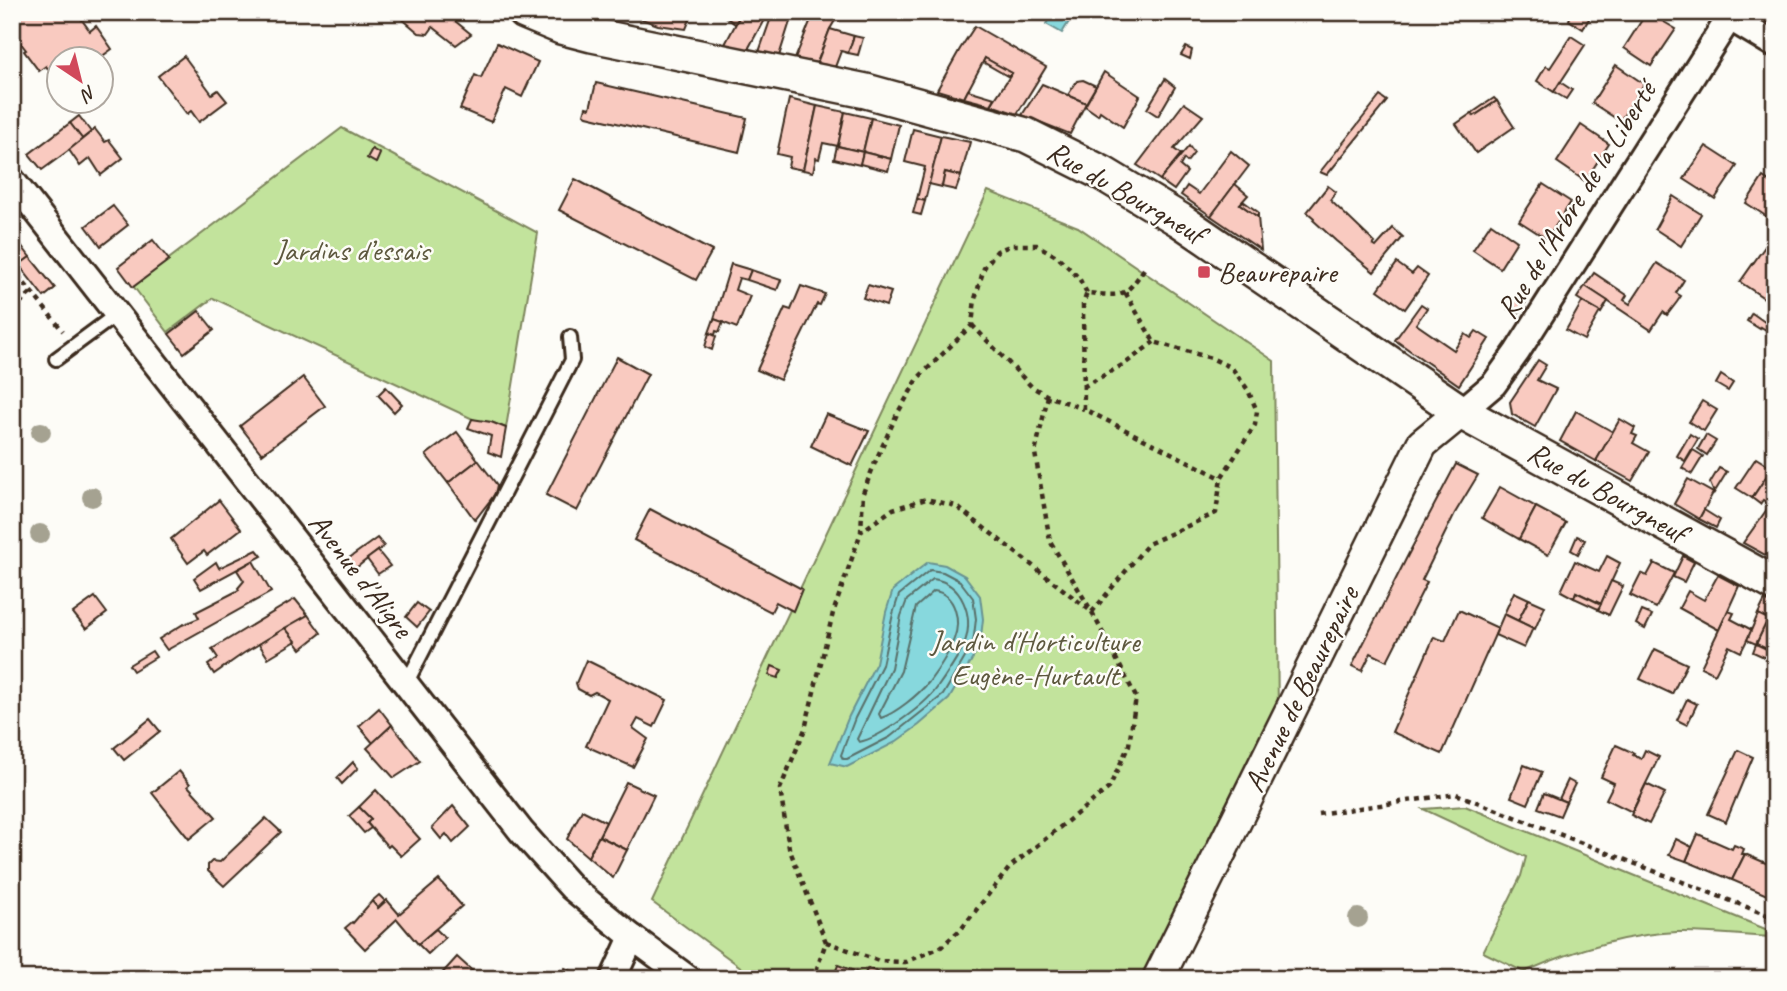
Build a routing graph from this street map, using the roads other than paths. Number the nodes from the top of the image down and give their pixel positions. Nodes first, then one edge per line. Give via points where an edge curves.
1 (525, 12) edge
2 (1727, 14) edge
3 (586, 22) edge
4 (1775, 46) edge
5 (12, 180) edge
6 (117, 314) junction
7 (570, 337) dead end
8 (56, 359) dead end
9 (1461, 412) junction
10 (1775, 584) edge
11 (406, 684) junction
12 (632, 937) junction
13 (613, 979) edge
14 (689, 979) edge
15 (1158, 979) edge

1 - 3 main road, Rue du Bourgneuf via 561,27
2 - 4 street
2 - 9 street, Rue de l'Arbre de la Liberté via 1517,352 1494,384
3 - 9 main road, Rue du Bourgneuf via 1026,135 1110,177 1180,220
5 - 6 street, Avenue d'Aligre
6 - 8 lane
6 - 11 street, Avenue d'Aligre
7 - 11 lane via 572,360
9 - 10 main road, Rue du Bourgneuf
9 - 15 street, Avenue de Beaurepaire via 1422,444
11 - 12 street, Avenue d'Aligre via 521,831 572,888
12 - 13 street
12 - 14 street, Avenue d'Aligre

